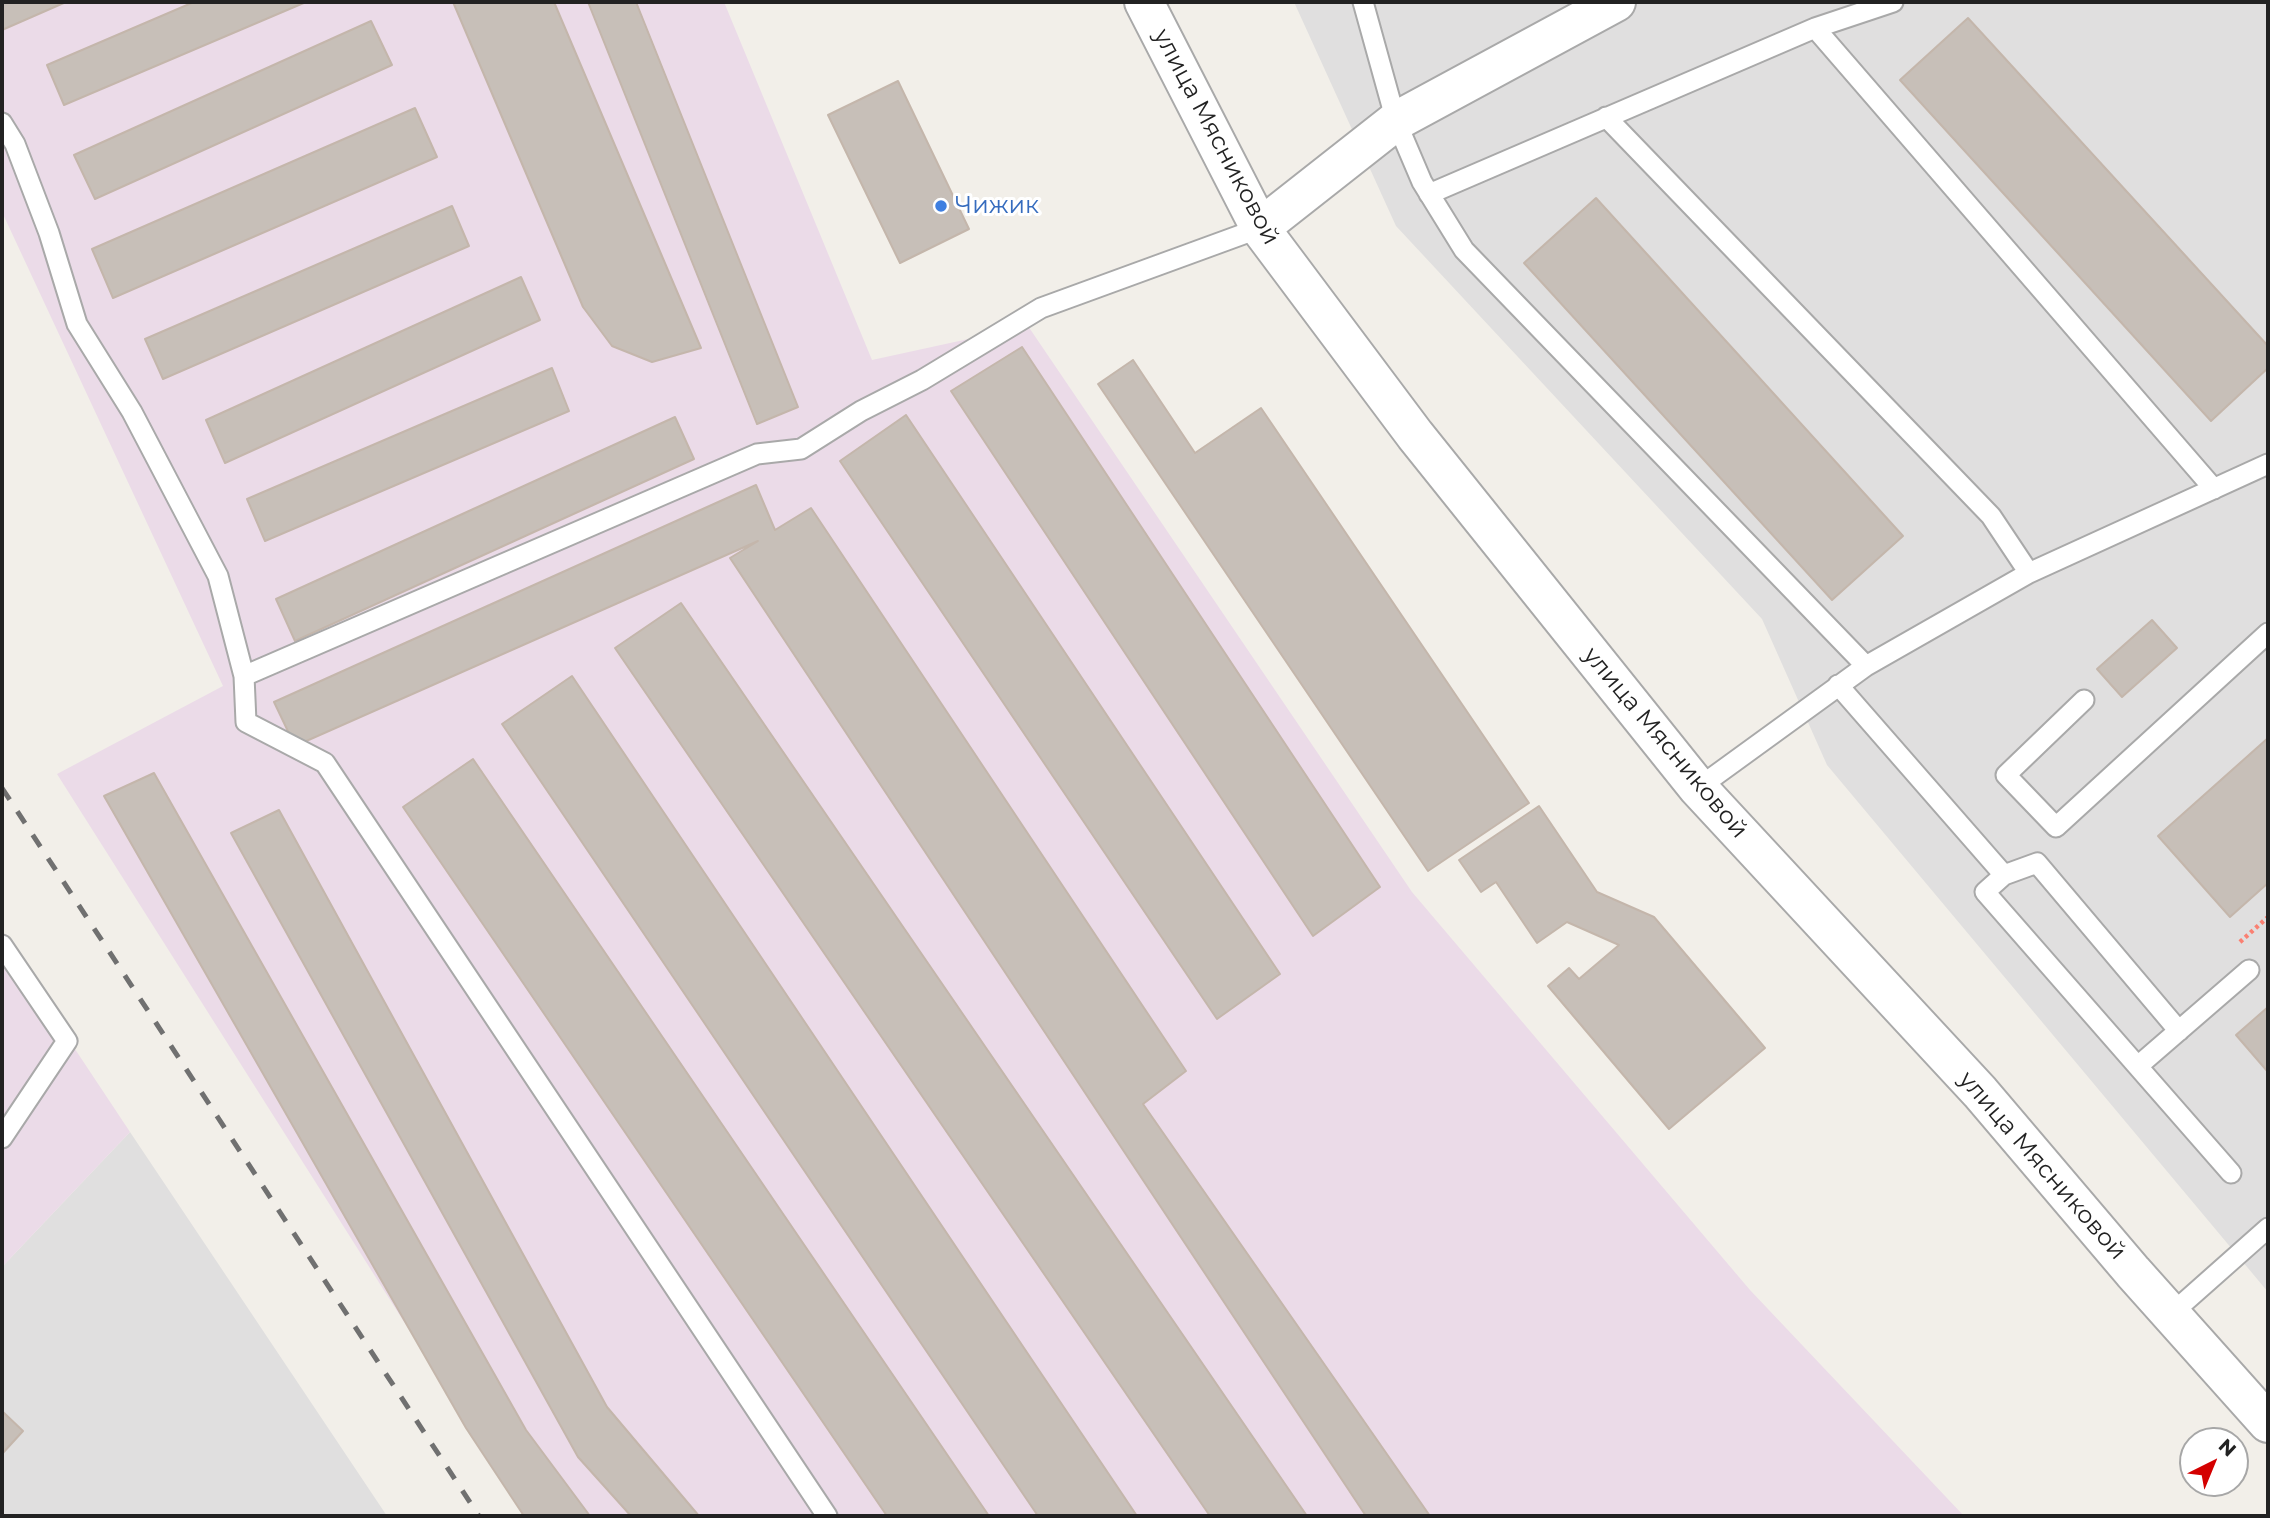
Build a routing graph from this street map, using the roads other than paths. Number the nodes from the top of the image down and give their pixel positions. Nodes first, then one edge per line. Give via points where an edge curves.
1 (1144, 2) edge
2 (1363, 2) edge
3 (1616, 2) edge
4 (1892, 2) edge
5 (1815, 28) junction
6 (1606, 117) junction
7 (1396, 121) junction
8 (2, 123) edge
9 (1429, 194) junction
10 (1260, 228) junction
11 (2268, 464) edge
12 (2214, 489) junction
13 (2029, 573) junction
14 (2268, 632) edge
15 (1866, 666) junction
16 (244, 676) junction
17 (1838, 685) junction
18 (2084, 700) dead end
19 (1698, 788) junction
20 (2004, 875) junction
21 (2, 944) edge
22 (2249, 970) dead end
23 (2179, 1031) junction
24 (2138, 1066) junction
25 (2, 1138) edge
26 (2231, 1173) dead end
27 (2268, 1228) edge
28 (2171, 1314) junction
29 (2268, 1423) edge
30 (827, 1516) edge

1 - 10 street, улица Мясниковой
2 - 7 lane
3 - 7 street
4 - 5 lane
5 - 6 lane
5 - 12 lane
6 - 9 lane
6 - 13 lane via 1991,516
7 - 9 lane
7 - 10 street
8 - 16 lane via 15,144 44,220 77,324 132,412 218,576
9 - 15 lane via 1464,250
10 - 16 lane via 1041,308 801,449 757,454
10 - 19 street, улица Мясниковой via 1416,435
11 - 12 lane
12 - 13 lane
13 - 15 lane
14 - 18 lane via 2056,827 2007,775
15 - 17 lane
16 - 30 lane via 246,722 325,763
17 - 19 lane
17 - 20 lane
19 - 28 street, улица Мясниковой via 1980,1092
20 - 23 lane via 2037,863
20 - 24 lane via 1985,892
21 - 25 lane via 67,1041
22 - 23 lane
23 - 24 lane
24 - 26 lane
27 - 28 lane
28 - 29 street, улица Мясниковой

